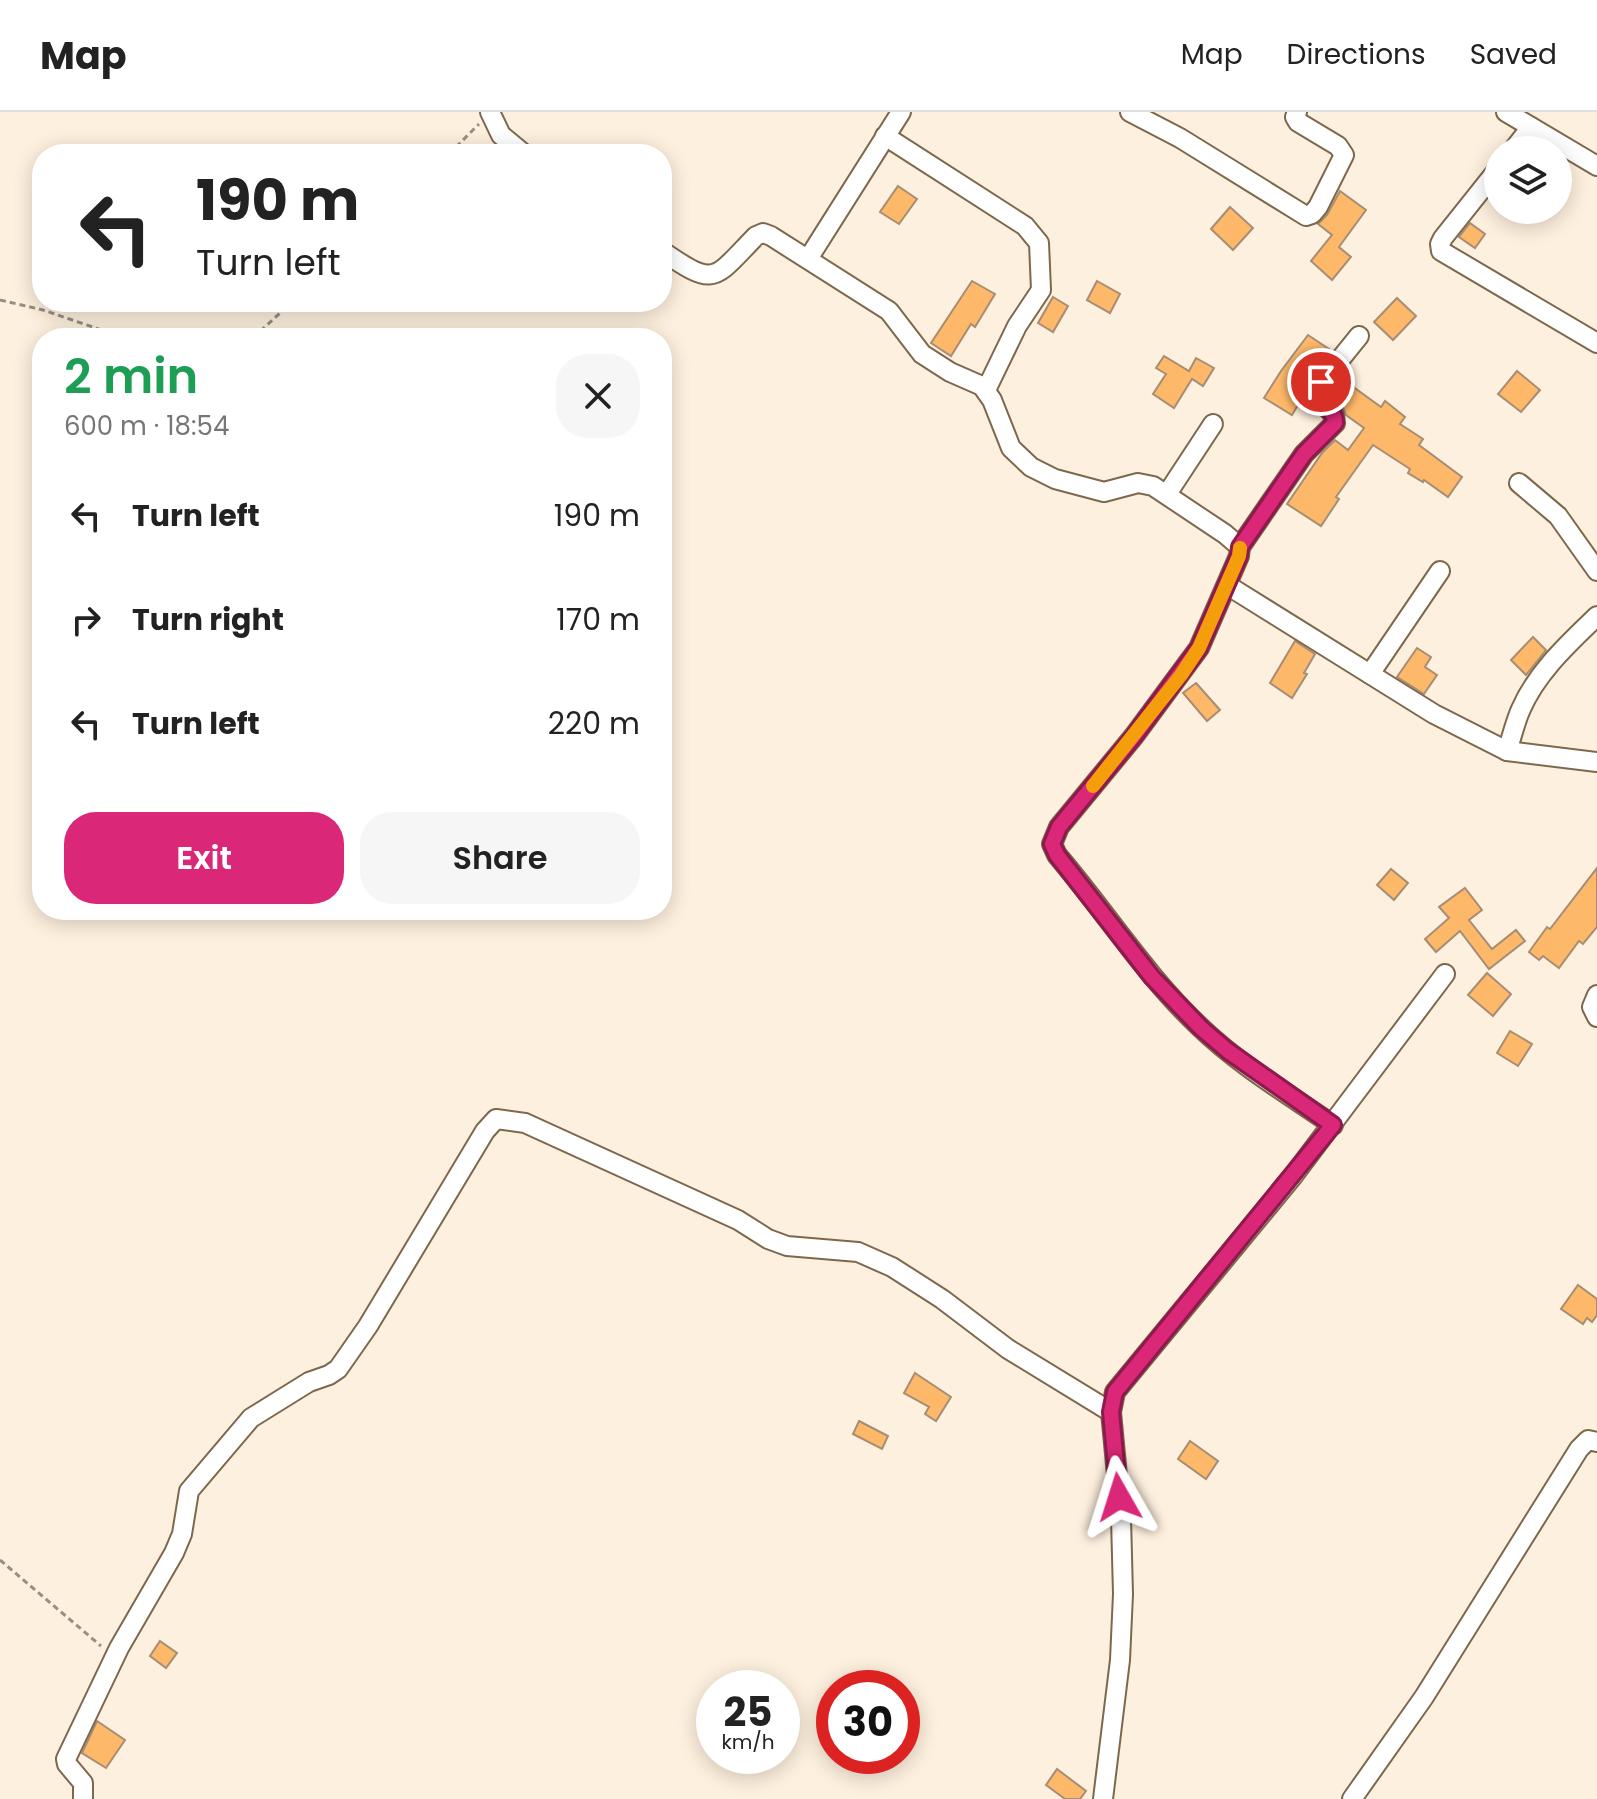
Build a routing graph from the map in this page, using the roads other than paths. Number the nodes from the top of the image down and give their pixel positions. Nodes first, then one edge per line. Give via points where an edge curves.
1 (490, 112) edge
2 (901, 112) edge
3 (1130, 112) edge
4 (1297, 112) edge
5 (1506, 112) edge
6 (1531, 127) junction
7 (885, 136) junction
8 (1524, 136) edge
9 (512, 144) edge
10 (1597, 166) edge
11 (1484, 187) edge
12 (672, 258) edge
13 (808, 259) junction
14 (1359, 336) dead end
15 (1597, 343) edge
16 (986, 390) junction
17 (1213, 424) dead end
18 (1519, 483) dead end
19 (1167, 494) junction
20 (1240, 547) junction
21 (1440, 571) dead end
22 (1597, 571) edge
23 (1227, 585) junction
24 (1597, 616) edge
25 (1370, 674) junction
26 (1507, 751) junction
27 (1597, 762) edge
28 (1445, 974) dead end
29 (1597, 995) edge
30 (1597, 1017) edge
31 (1333, 1125) junction
32 (1111, 1412) junction
33 (1597, 1442) edge
34 (83, 1799) edge
35 (1103, 1799) edge
36 (1352, 1799) edge

1 - 9 street
2 - 7 street
3 - 4 street via 1306,216 1318,207 1344,155 1298,122
5 - 6 street
6 - 8 street
6 - 10 street
7 - 13 street
7 - 16 street via 1025,226 1039,243 1041,290
11 - 15 street via 1443,238 1441,251
12 - 13 street via 690,271 711,275 763,233
13 - 16 street via 889,311 922,354
14 - 20 street via 1317,388 1335,423 1304,454
16 - 19 street via 1011,448 1031,467 1104,492 1138,483
17 - 19 street
18 - 22 street via 1558,516
19 - 20 street
20 - 23 street
21 - 25 street
23 - 25 street
23 - 31 street via 1199,648 1059,827 1052,844 1152,977 1193,1021
24 - 26 street via 1554,658 1528,695
25 - 26 street
26 - 27 street
28 - 31 street
29 - 30 street via 1592,1007
31 - 32 street via 1115,1392
32 - 34 street via 1008,1349 892,1267 858,1252 787,1246 768,1239 578,1146 501,1118 485,1131 338,1369 251,1418 189,1491 174,1553 114,1657 66,1759 83,1783
32 - 35 street via 1123,1594
33 - 36 street via 1588,1440 1579,1449 1424,1697

